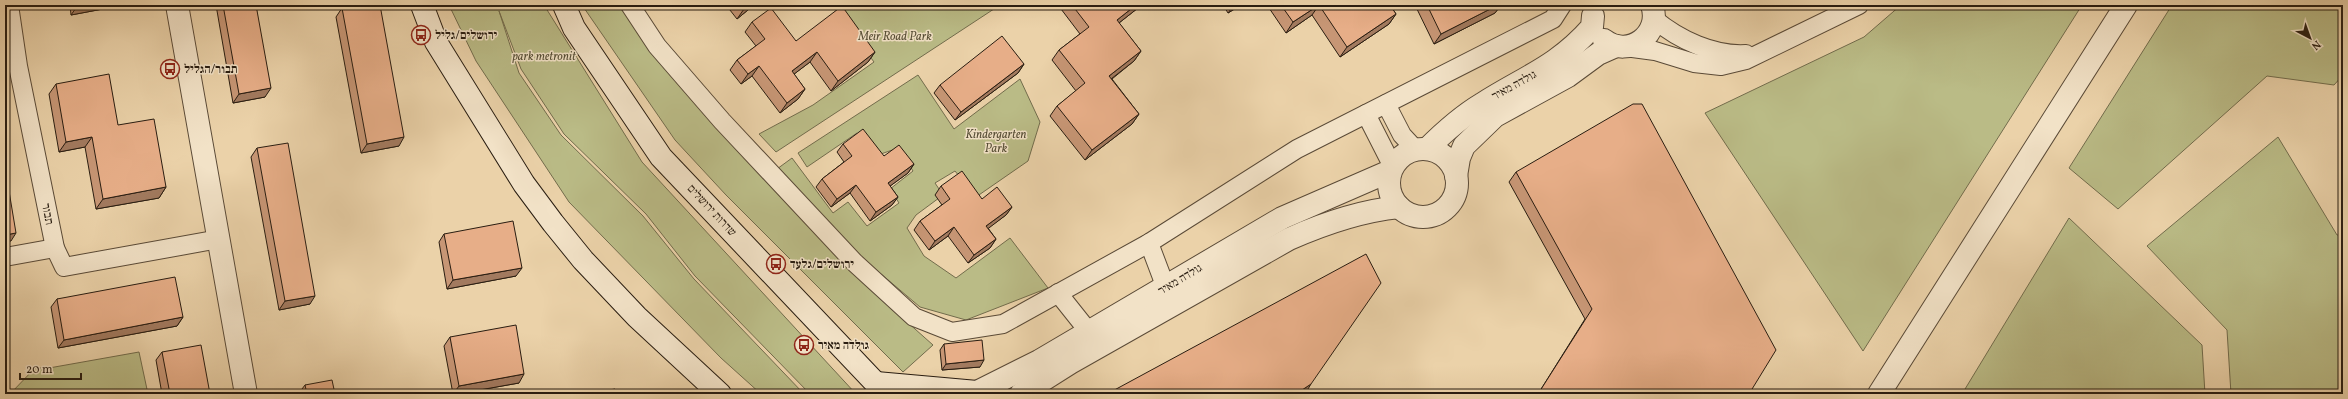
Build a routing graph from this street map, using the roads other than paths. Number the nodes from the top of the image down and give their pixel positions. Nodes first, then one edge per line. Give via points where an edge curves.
1 (9, 5) edge
2 (177, 5) edge
3 (422, 5) edge
4 (564, 5) edge
5 (630, 5) edge
6 (1562, 5) edge
7 (1859, 5) edge
8 (2126, 5) edge
9 (1594, 11) edge
10 (1653, 12) edge
11 (1621, 47) junction
12 (1762, 52) junction
13 (12, 67) edge
14 (1386, 104) junction
15 (1366, 114) junction
16 (1421, 149) junction
17 (1392, 169) junction
18 (1456, 176) junction
19 (1399, 207) junction
20 (219, 239) junction
21 (1149, 243) junction
22 (55, 248) junction
23 (5, 257) edge
24 (1166, 288) junction
25 (1058, 293) junction
26 (1089, 332) junction
27 (881, 389) edge
28 (975, 393) edge
29 (246, 394) edge
30 (720, 394) edge
31 (1021, 394) edge
32 (1879, 394) edge

1 - 13 street, תבור
2 - 20 street
3 - 30 street via 436,42 524,184 553,223 583,260 637,317
4 - 27 street, שדרות ירושלים via 574,28 661,157
5 - 25 street via 657,46 802,208 855,263 914,317 952,332 1003,324
6 - 14 street via 1553,19
7 - 12 street
8 - 32 street
9 - 11 street via 1594,25 1602,39
9 - 16 street, גולדה מאיר via 1592,27 1557,61 1481,104
10 - 11 street, גולדה מאיר via 1648,35 1634,45
10 - 12 street via 1675,34 1697,45 1729,55
11 - 12 street via 1655,51 1694,63 1721,66 1746,60
11 - 18 street, גולדה מאיר via 1598,54 1568,76 1495,116 1464,146
13 - 22 street, תבור
14 - 15 street
14 - 16 street via 1402,135
15 - 17 street
15 - 21 street via 1297,149
16 - 17 street via 1405,154
16 - 18 street via 1438,152 1448,159
17 - 19 street via 1390,192
17 - 24 street, גולדה מאיר via 1282,218
18 - 19 street via 1454,195 1449,204 1438,213 1424,217 1415,216
19 - 31 street, גולדה מאיר via 1338,219 1289,239 1070,363
20 - 22 street, תבור via 64,267
20 - 29 street
21 - 24 street
21 - 25 street
22 - 23 street
24 - 26 street, גולדה מאיר
25 - 26 street
26 - 28 street, גולדה מאיר via 1034,364
27 - 28 street

